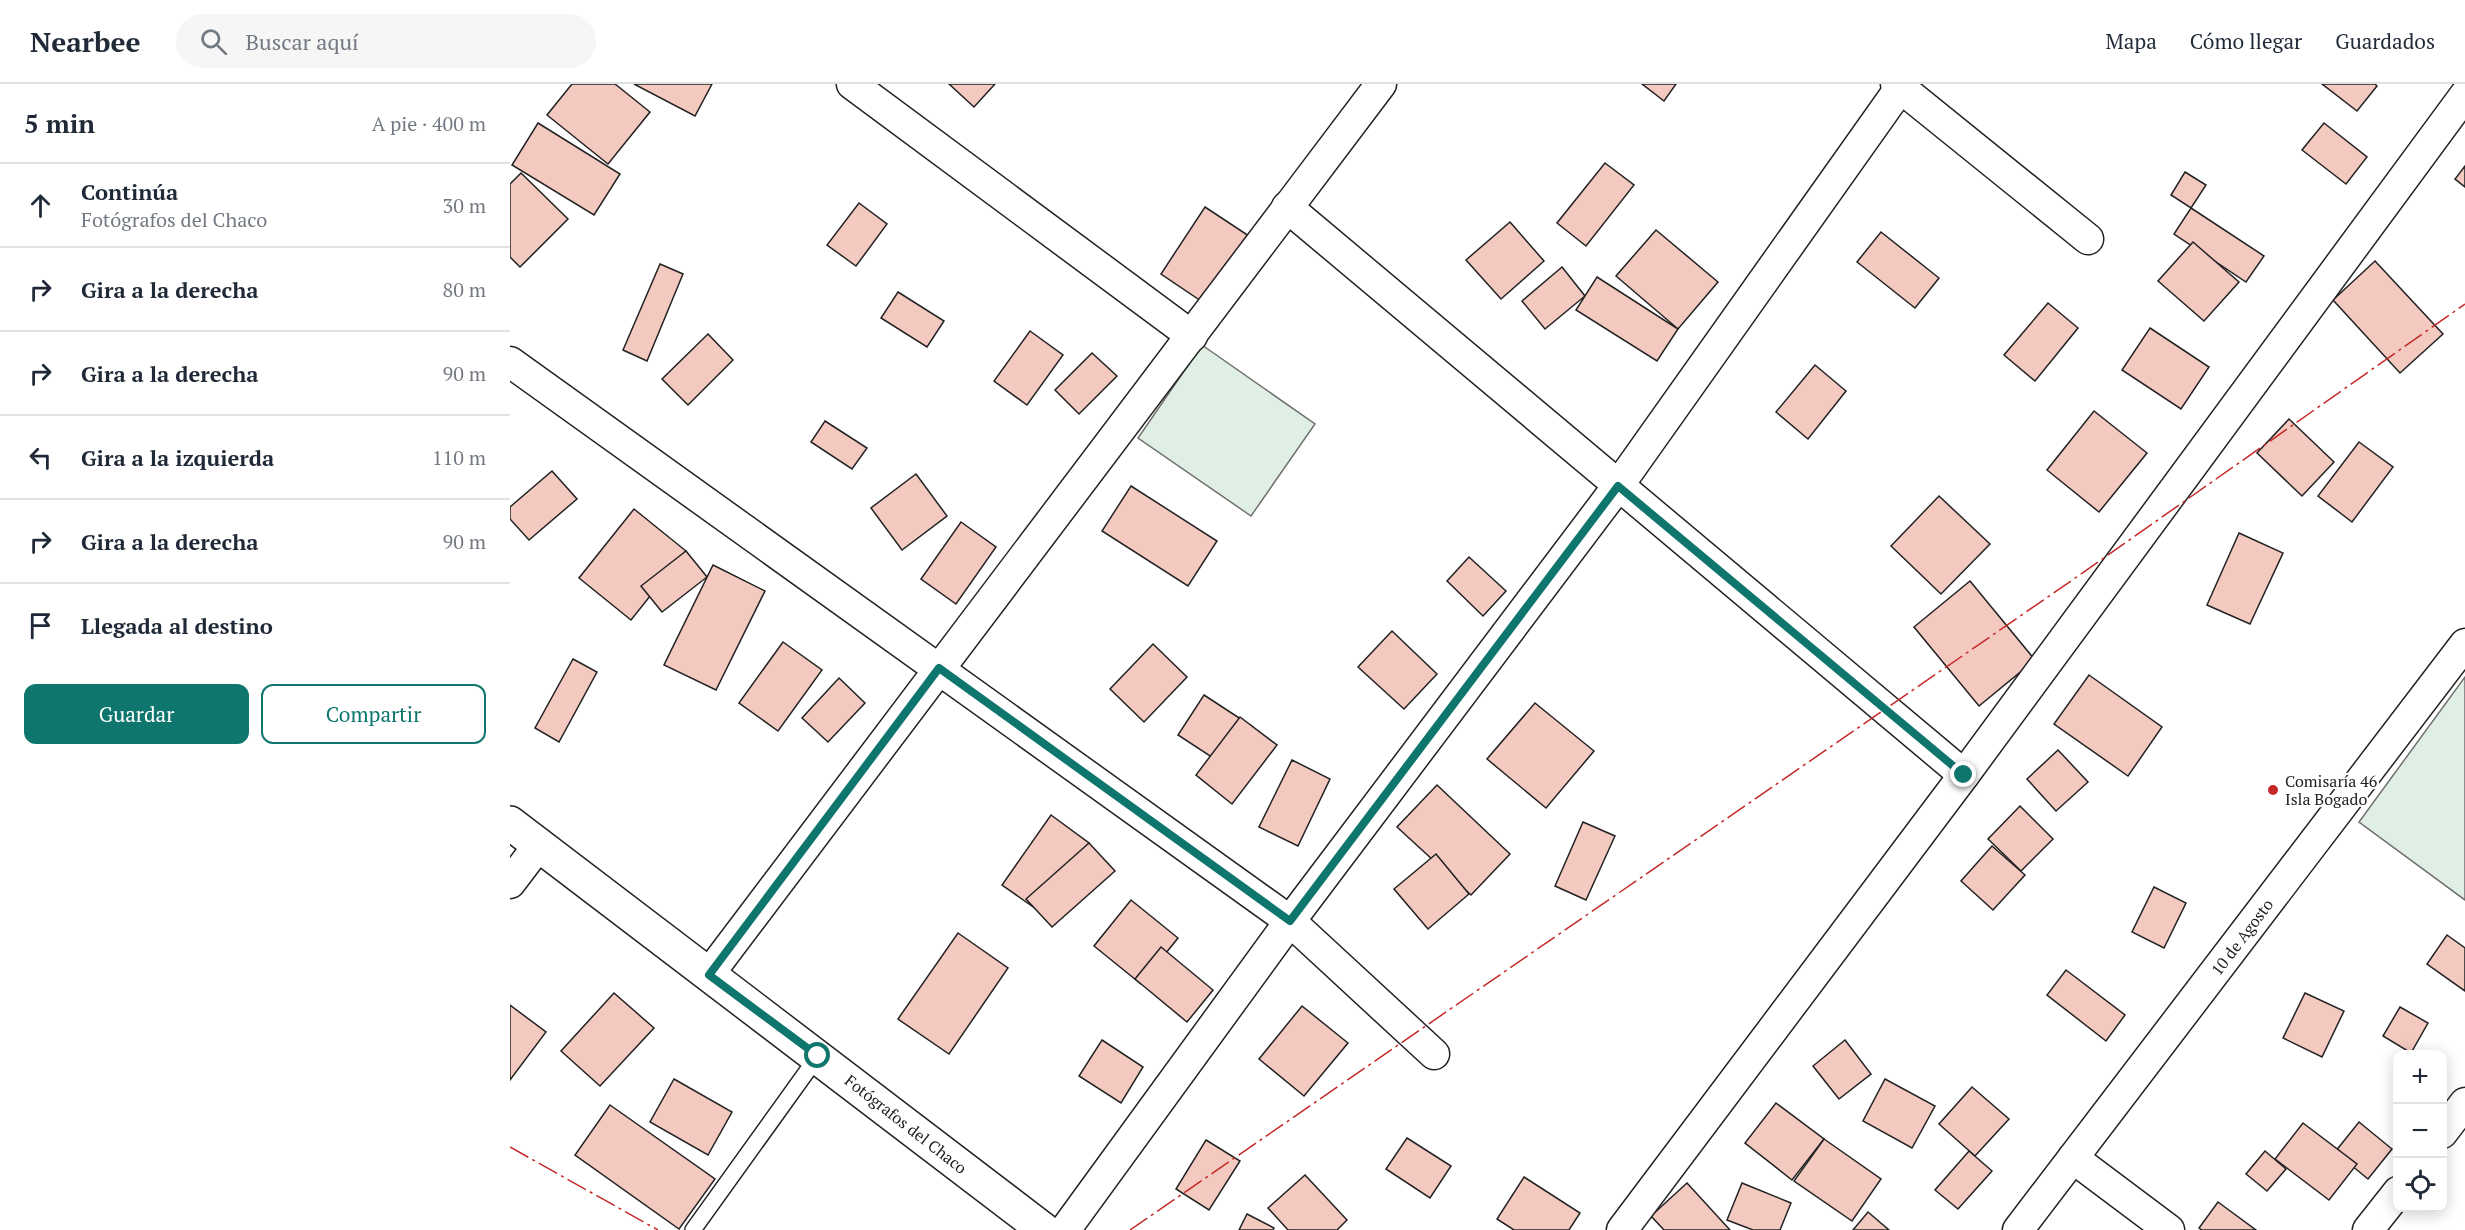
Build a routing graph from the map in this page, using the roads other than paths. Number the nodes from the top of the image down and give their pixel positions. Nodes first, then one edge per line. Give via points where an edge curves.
1 (852, 84) edge
2 (1381, 84) edge
3 (1900, 85) edge
4 (2465, 95) edge
5 (1287, 207) junction
6 (2088, 239) dead end
7 (1192, 336) junction
8 (510, 362) edge
9 (1618, 486) junction
10 (2465, 644) edge
11 (939, 668) junction
12 (1964, 775) junction
13 (510, 823) edge
14 (538, 846) junction
15 (510, 883) edge
16 (1290, 921) junction
17 (709, 975) junction
18 (1434, 1054) dead end
19 (818, 1056) junction
20 (2465, 1103) edge
21 (2447, 1126) edge
22 (2073, 1158) junction
23 (2393, 1197) edge
24 (693, 1230) edge
25 (1044, 1230) edge
26 (1065, 1230) edge
27 (1622, 1230) edge
28 (2018, 1230) edge
29 (2169, 1230) edge
30 (2368, 1230) edge

1 - 7 street
2 - 5 street
3 - 6 street
3 - 9 street
4 - 12 street
5 - 7 street
5 - 9 street
7 - 11 street
8 - 11 street
9 - 12 street
9 - 16 street
10 - 22 street, 10 de Agosto
11 - 16 street
11 - 17 street
12 - 27 street
13 - 14 street, Fotógrafos del Chaco
14 - 15 street
14 - 17 street, Fotógrafos del Chaco
16 - 18 street
16 - 26 street
17 - 19 street, Fotógrafos del Chaco
19 - 24 lane
19 - 25 street, Fotógrafos del Chaco
20 - 21 street
22 - 28 street, 10 de Agosto
22 - 29 street
23 - 30 street

